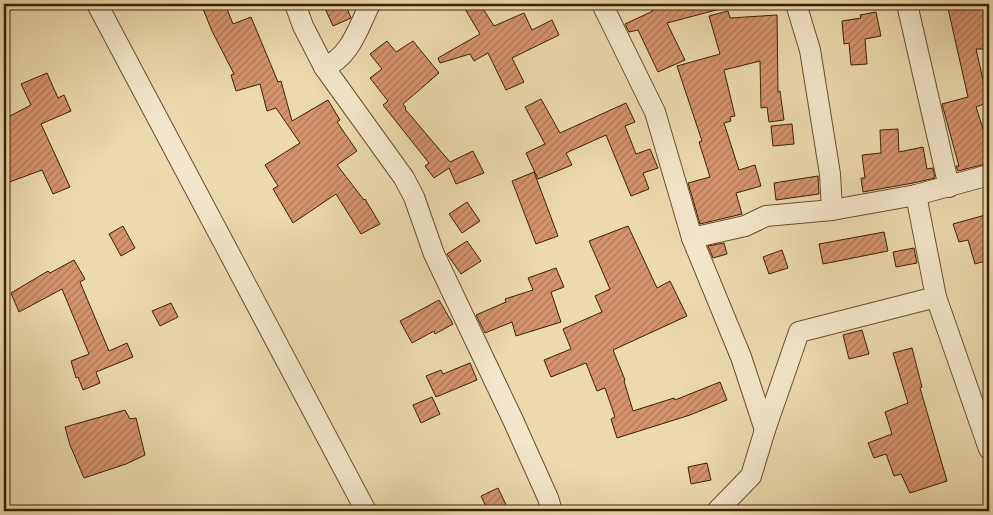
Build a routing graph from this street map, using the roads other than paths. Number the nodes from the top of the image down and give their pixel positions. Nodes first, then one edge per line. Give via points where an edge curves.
1 (97, 4) edge
2 (295, 4) edge
3 (370, 4) edge
4 (602, 4) edge
5 (796, 4) edge
6 (907, 4) edge
7 (324, 66) junction
8 (989, 175) edge
9 (949, 187) junction
10 (916, 196) junction
11 (832, 210) junction
12 (692, 238) junction
13 (936, 297) junction
14 (765, 430) junction
15 (989, 449) edge
16 (366, 511) edge
17 (552, 511) edge
18 (717, 511) edge

1 - 16 street
2 - 7 street
3 - 7 street via 348,48 338,60
4 - 12 street via 655,112
5 - 11 street via 810,50 830,174
6 - 9 street
7 - 17 street via 404,178 434,254 514,420
8 - 9 street
9 - 10 street
10 - 11 street
10 - 13 street
11 - 12 street via 766,216 745,226
12 - 14 street via 740,357
13 - 14 street via 799,332
13 - 15 street
14 - 18 street via 751,476

